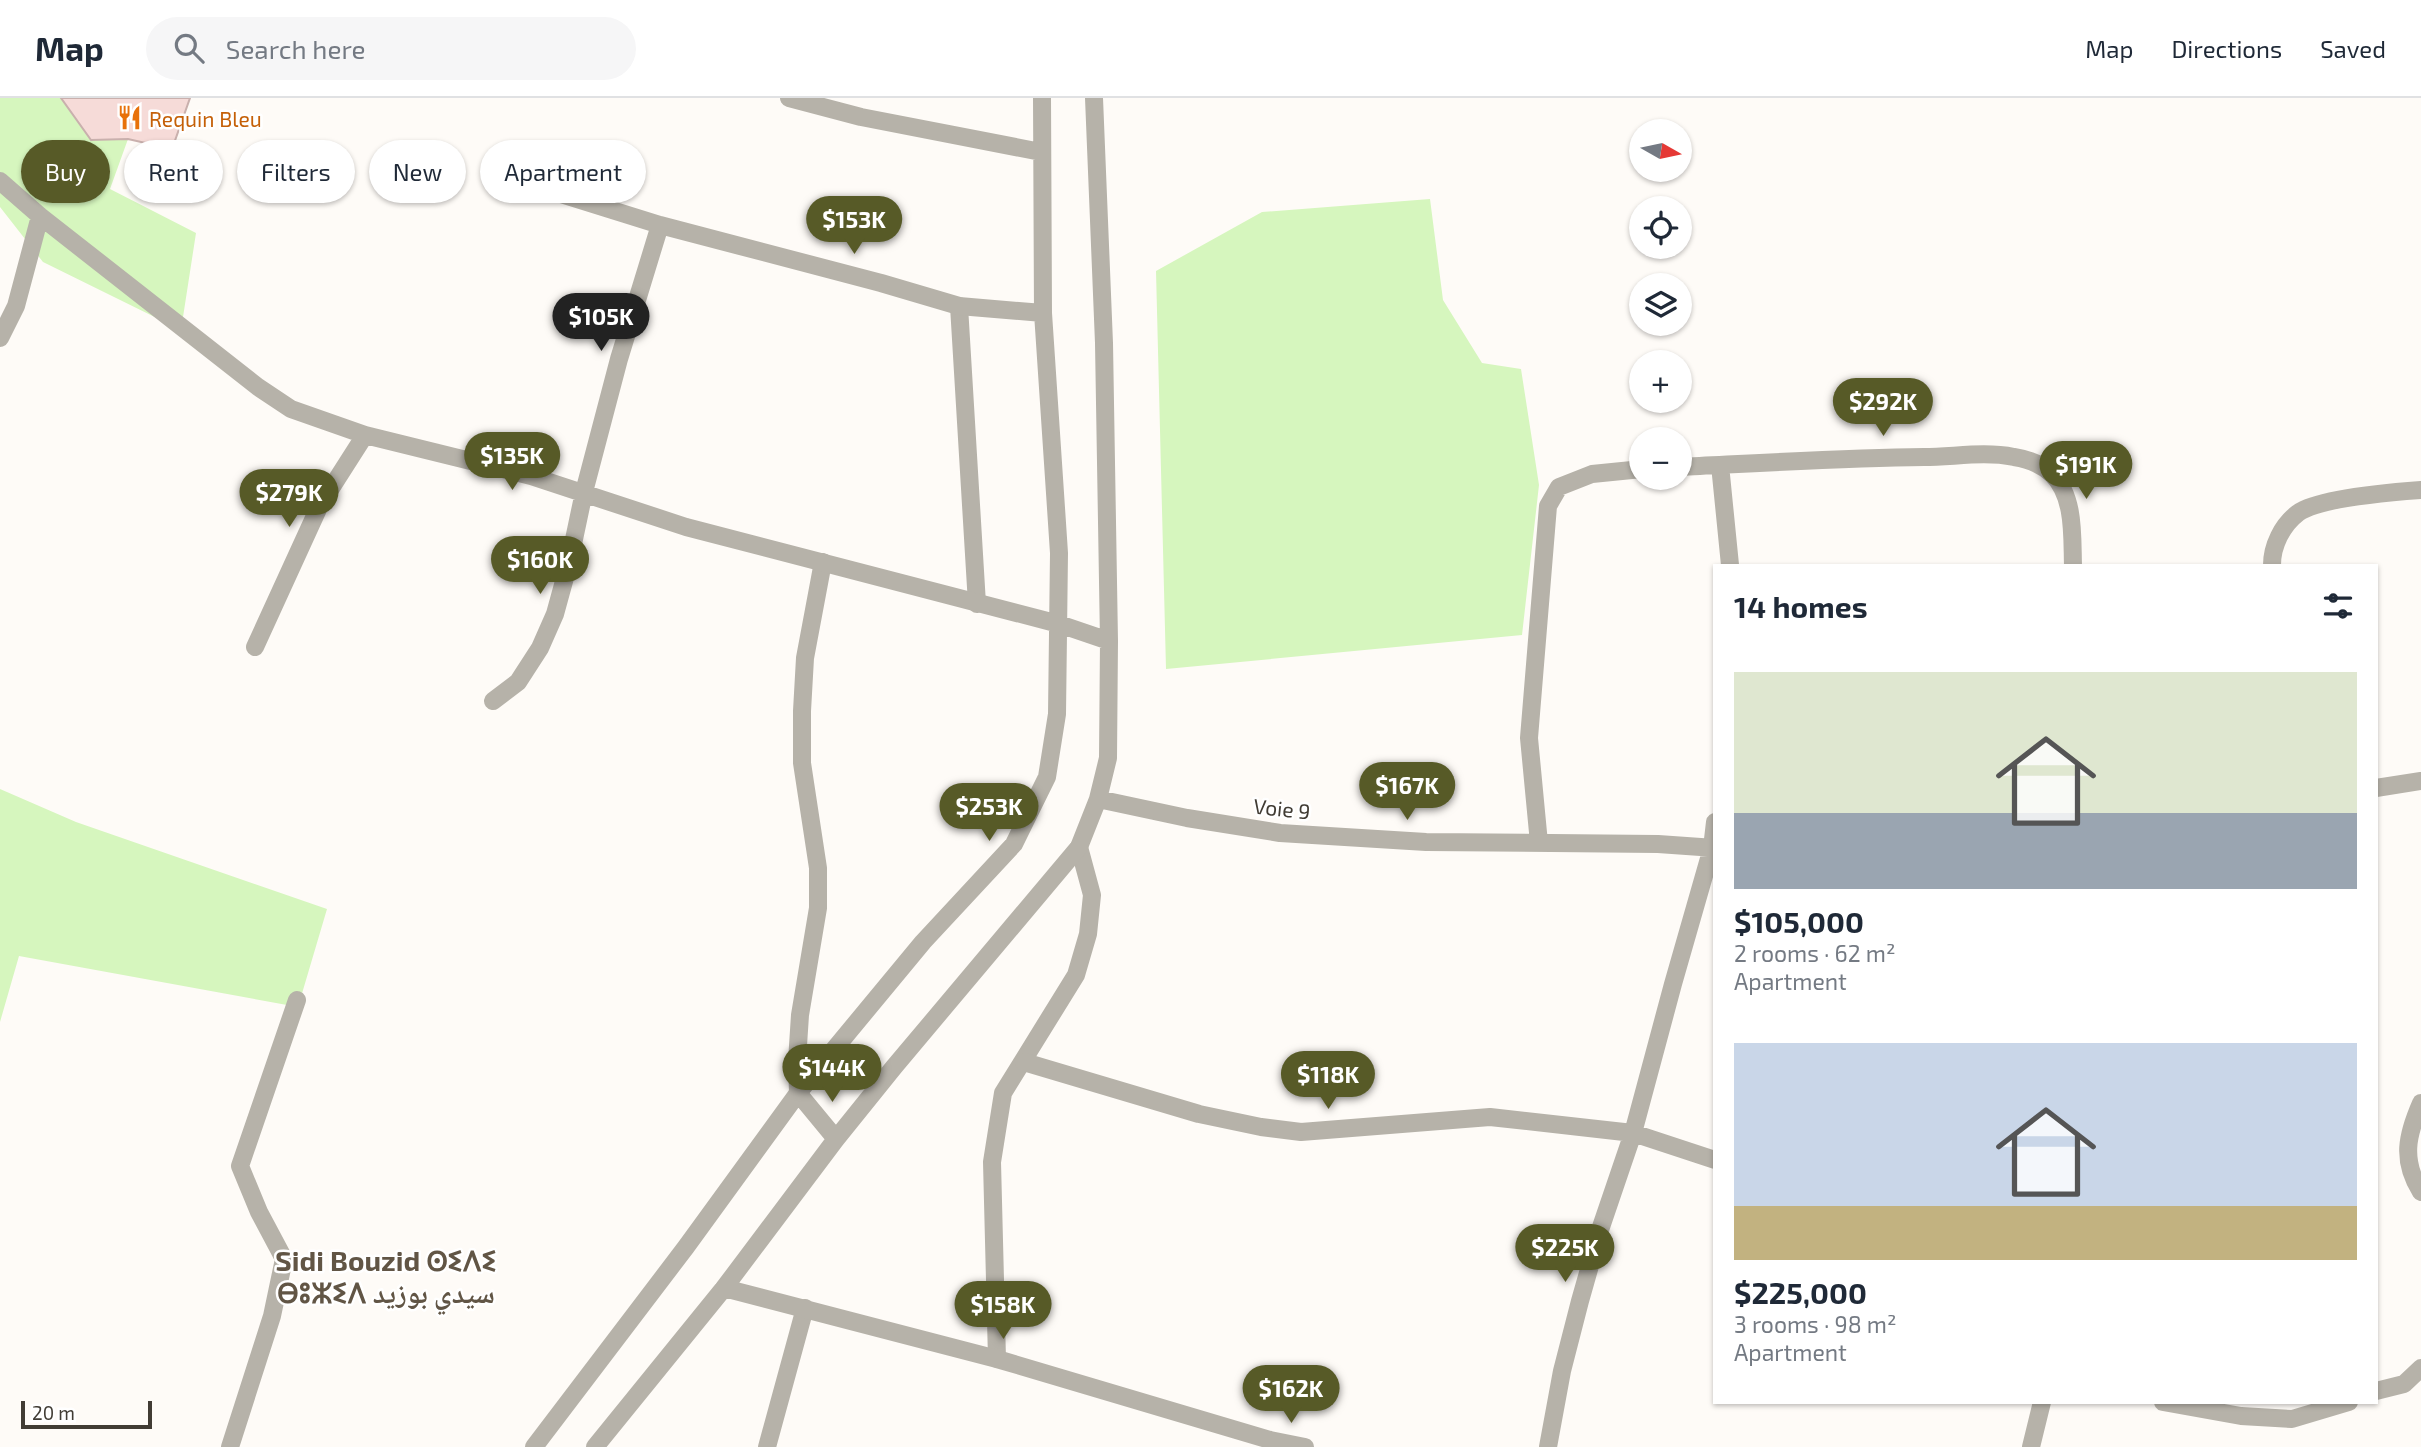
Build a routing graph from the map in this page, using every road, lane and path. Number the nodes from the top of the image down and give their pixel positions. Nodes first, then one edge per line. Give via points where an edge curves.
1 (789, 98) edge
2 (1042, 98) edge
3 (1094, 98) edge
4 (1041, 152) junction
5 (0, 181) edge
6 (589, 203) edge
7 (40, 216) junction
8 (660, 225) junction
9 (959, 306) junction
10 (1043, 313) junction
11 (0, 338) edge
12 (365, 435) junction
13 (1720, 465) junction
14 (1692, 466) edge
15 (1629, 471) edge
16 (2421, 490) edge
17 (583, 492) junction
18 (823, 562) junction
19 (1730, 564) edge
20 (2073, 564) edge
21 (2272, 564) edge
22 (977, 604) junction
23 (1059, 624) junction
24 (1110, 641) junction
25 (255, 647) dead end
26 (493, 701) dead end
27 (2421, 781) edge
28 (2378, 788) edge
29 (1098, 799) junction
30 (1539, 843) junction
31 (1079, 847) junction
32 (1713, 848) edge
33 (297, 1000) dead end
34 (1024, 1062) junction
35 (798, 1093) junction
36 (2421, 1103) edge
37 (1633, 1133) junction
38 (836, 1139) junction
39 (1713, 1159) edge
40 (2421, 1192) edge
41 (724, 1288) junction
42 (805, 1308) junction
43 (997, 1359) junction
44 (2421, 1368) edge
45 (2378, 1390) edge
46 (2042, 1404) edge
47 (2174, 1404) edge
48 (2342, 1404) edge
49 (1269, 1443) edge
50 (230, 1447) edge
51 (534, 1447) edge
52 (595, 1447) edge
53 (766, 1447) edge
54 (1305, 1447) edge
55 (1548, 1447) edge
56 (2031, 1447) edge

1 - 4 street
2 - 4 street
3 - 24 street
4 - 10 street
5 - 7 street
6 - 8 street
7 - 11 street via 16,306
7 - 12 street via 291,410
8 - 9 street
8 - 17 street
9 - 10 street
9 - 22 street
10 - 23 street via 1059,553
12 - 17 street
12 - 25 street via 319,508
13 - 14 street
13 - 19 street
13 - 20 street via 1989,454 2016,457 2040,465 2064,492 2072,523
15 - 30 street via 1592,474 1559,487 1548,506 1529,738
16 - 21 street via 2343,500 2298,513 2280,533
17 - 18 street via 686,527
17 - 26 street via 555,614 518,682
18 - 22 street
18 - 35 street via 805,658 802,711 802,763 818,908 800,1015
22 - 23 street
23 - 24 street
23 - 35 street via 1057,714 1047,776 1014,844 923,942
24 - 29 street via 1108,758
27 - 28 street
29 - 30 street, Voie 9 via 1280,832 1426,842
29 - 31 street
30 - 32 street, Voie 9
31 - 34 street via 1092,895 1088,934 1076,975
31 - 38 street
32 - 37 street
33 - 50 street via 240,1166 284,1259 272,1316
34 - 37 street via 1199,1114 1301,1132 1490,1117
34 - 43 street via 1003,1093 992,1162
35 - 38 street
35 - 51 street
36 - 40 street via 2407,1147 2411,1177
37 - 39 street
37 - 55 street via 1580,1301
38 - 41 street
41 - 42 street
41 - 52 street
42 - 43 street
42 - 53 street
43 - 49 street
44 - 45 street via 2404,1384
46 - 56 street
47 - 48 street via 2292,1419
49 - 54 street

